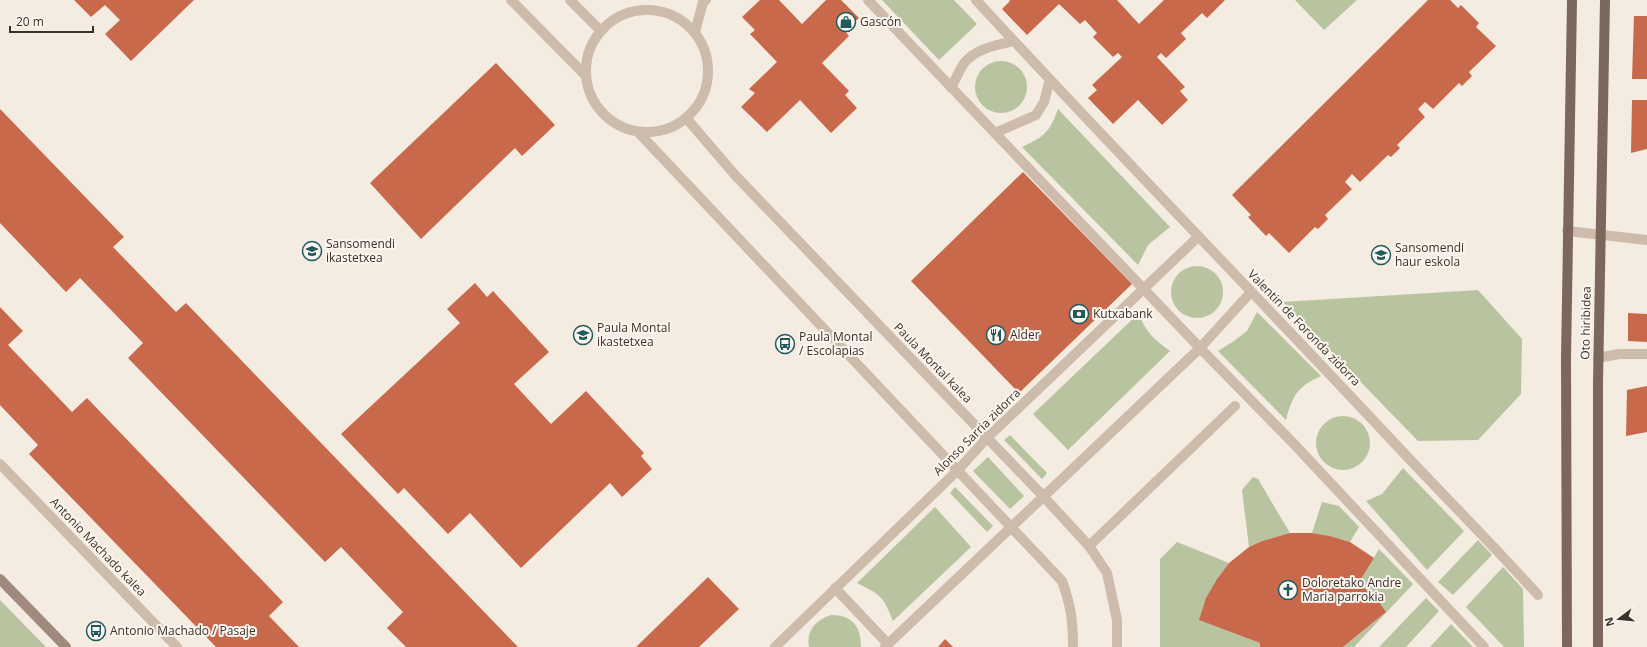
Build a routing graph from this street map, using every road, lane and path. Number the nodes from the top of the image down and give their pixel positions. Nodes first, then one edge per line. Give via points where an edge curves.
1 (511, 0) edge
2 (570, 0) edge
3 (651, 0) edge
4 (706, 0) edge
5 (868, 0) edge
6 (976, 0) edge
7 (1572, 0) edge
8 (1604, 0) edge
9 (642, 10) junction
10 (601, 31) junction
11 (695, 32) junction
12 (1014, 41) junction
13 (586, 76) junction
14 (1050, 79) junction
15 (951, 88) junction
16 (687, 118) junction
17 (638, 132) junction
18 (995, 133) junction
19 (1568, 231) junction
20 (1601, 234) junction
21 (1198, 237) junction
22 (1647, 240) edge
23 (1144, 290) junction
24 (1251, 292) junction
25 (1200, 348) junction
26 (1647, 354) edge
27 (1598, 358) junction
28 (1235, 406) dead end
29 (987, 438) junction
30 (0, 464) edge
31 (957, 471) junction
32 (1043, 496) junction
33 (1010, 528) junction
34 (1089, 546) junction
35 (0, 578) edge
36 (835, 588) junction
37 (1538, 595) dead end
38 (887, 645) edge
39 (778, 646) edge
40 (66, 647) edge
41 (177, 647) edge
42 (1073, 647) edge
43 (1117, 647) edge
44 (1484, 647) edge
45 (1567, 647) edge
46 (1598, 647) edge

1 - 13 street
2 - 10 street
3 - 9 street
4 - 11 street
5 - 15 street
6 - 12 street, Valentin de Foronda zidorra
7 - 19 main road, Oto hiribidea
8 - 20 main road, Oto hiribidea
9 - 10 street via 619,17
9 - 11 street via 657,10 671,14
10 - 13 street via 589,52
11 - 16 street via 706,53 708,77 702,100
12 - 14 street, Valentin de Foronda zidorra
12 - 15 street via 982,49 972,56 965,63
13 - 17 street via 592,99 606,117 621,127
14 - 18 street via 1044,102 1036,115
14 - 21 street, Valentin de Foronda zidorra
15 - 18 street
16 - 17 street via 672,128 656,132
16 - 29 street, Paula Montal kalea via 735,175
17 - 31 street
18 - 23 street
19 - 20 street
19 - 45 main road, Oto hiribidea
20 - 22 street
20 - 27 main road, Oto hiribidea
21 - 23 street, Alonso Sarria zidorra
21 - 24 street, Valentin de Foronda zidorra
23 - 25 street
23 - 29 street, Alonso Sarria zidorra
24 - 25 street
24 - 37 street, Valentin de Foronda zidorra
25 - 32 street
25 - 44 street via 1300,450
26 - 27 street via 1619,354
27 - 46 main road, Oto hiribidea
28 - 34 street
29 - 31 street, Alonso Sarria zidorra
29 - 32 street, Paula Montal kalea
30 - 41 street, Antonio Machado kalea
31 - 33 street
31 - 36 street, Alonso Sarria zidorra
32 - 33 street
32 - 34 street, Paula Montal kalea
33 - 38 street
33 - 42 street via 1062,582 1073,620
34 - 43 street, Paula Montal kalea via 1107,573 1117,620
35 - 40 main road
36 - 38 street
36 - 39 street, Alonso Sarria zidorra

